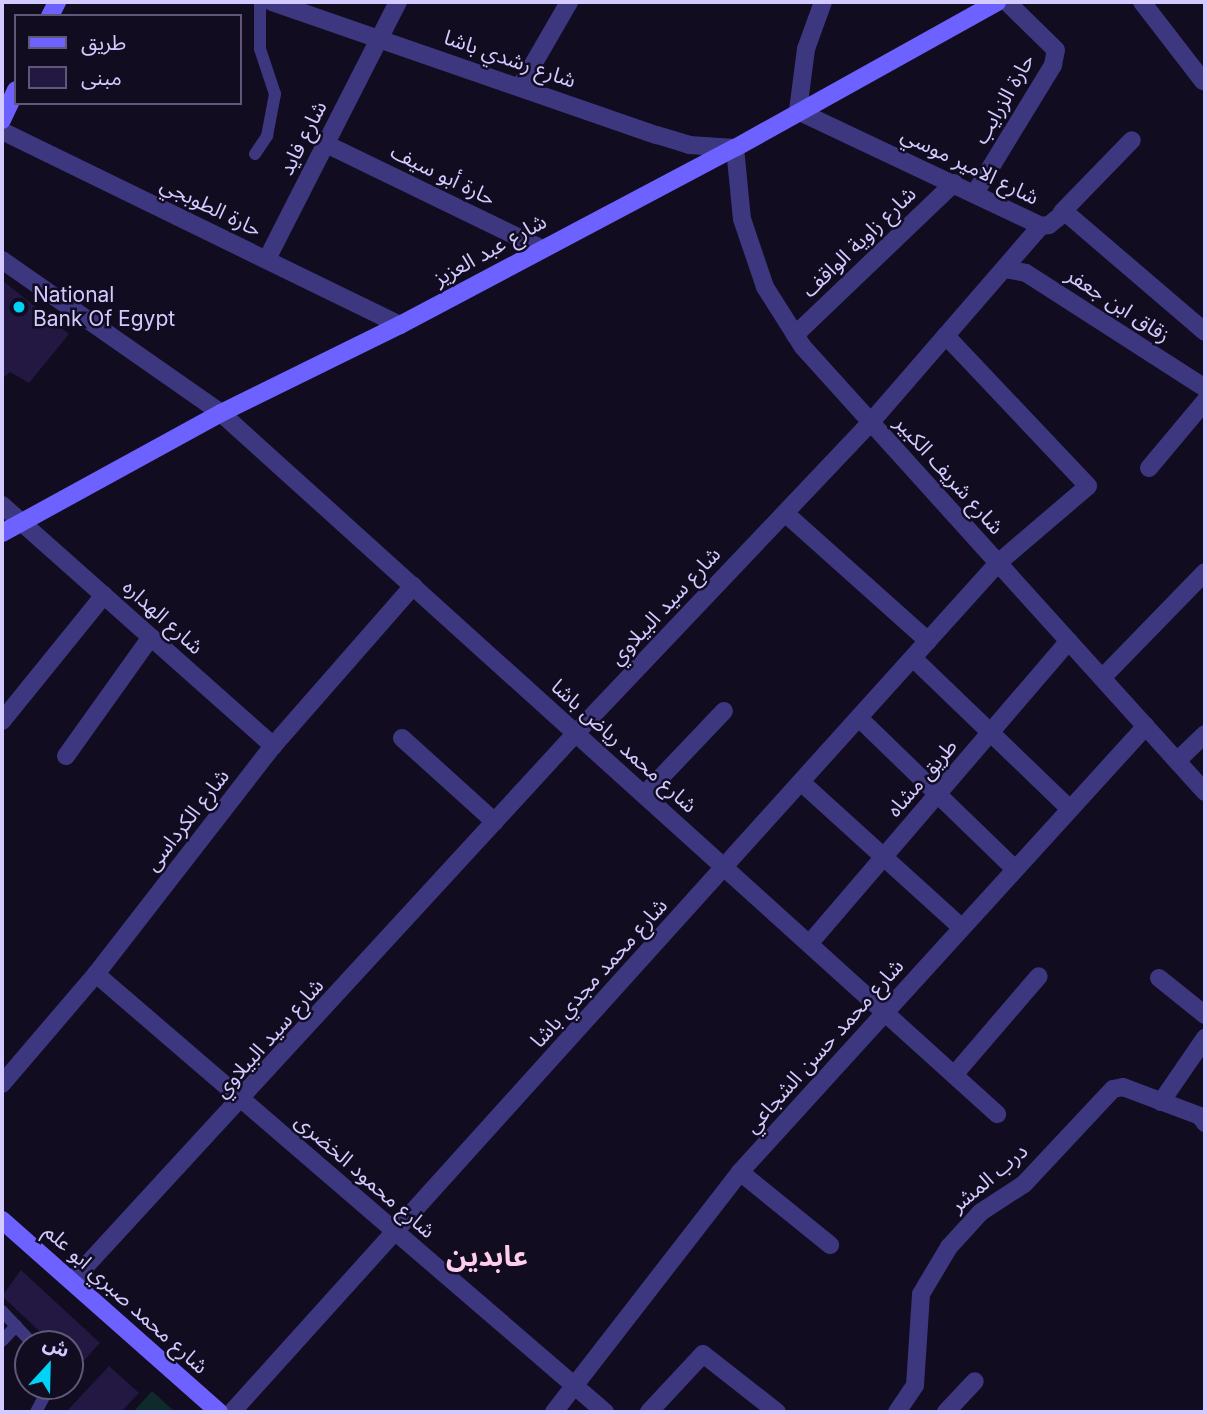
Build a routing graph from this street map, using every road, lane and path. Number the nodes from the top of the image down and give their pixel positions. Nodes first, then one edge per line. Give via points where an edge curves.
1 (260, 2) edge
2 (272, 2) edge
3 (398, 2) edge
4 (569, 2) edge
5 (823, 2) edge
6 (997, 2) edge
7 (1007, 2) edge
8 (1142, 2) edge
9 (379, 38) junction
10 (1203, 81) dead end
11 (520, 87) junction
12 (14, 94) edge
13 (798, 111) junction
14 (2, 120) edge
15 (2, 131) edge
16 (1132, 140) dead end
17 (326, 144) junction
18 (735, 148) junction
19 (255, 154) dead end
20 (954, 183) junction
21 (975, 193) junction
22 (1062, 212) junction
23 (1041, 226) junction
24 (540, 248) junction
25 (267, 259) junction
26 (2, 260) edge
27 (1004, 269) junction
28 (400, 325) junction
29 (1205, 332) edge
30 (795, 335) junction
31 (946, 336) junction
32 (1205, 388) edge
33 (1205, 401) edge
34 (221, 413) junction
35 (871, 422) junction
36 (1149, 468) dead end
37 (2, 505) edge
38 (785, 513) junction
39 (23, 522) junction
40 (2, 533) edge
41 (998, 563) junction
42 (1205, 572) edge
43 (413, 586) junction
44 (104, 595) junction
45 (151, 637) junction
46 (928, 641) junction
47 (1069, 641) junction
48 (913, 658) junction
49 (1102, 678) junction
50 (724, 711) dead end
51 (859, 718) junction
52 (2, 721) edge
53 (1146, 726) junction
54 (991, 732) junction
55 (576, 733) junction
56 (1205, 734) edge
57 (402, 738) dead end
58 (273, 746) junction
59 (65, 755) dead end
60 (1177, 761) junction
61 (802, 782) junction
62 (1205, 792) edge
63 (938, 794) junction
64 (643, 795) junction
65 (1070, 809) junction
66 (495, 822) junction
67 (884, 857) junction
68 (724, 868) junction
69 (1015, 869) junction
70 (962, 928) junction
71 (809, 944) junction
72 (96, 974) junction
73 (1039, 976) dead end
74 (1159, 978) dead end
75 (885, 1013) junction
76 (1205, 1015) edge
77 (1205, 1038) edge
78 (954, 1075) junction
79 (4, 1078) edge
80 (243, 1100) junction
81 (1161, 1102) junction
82 (997, 1114) dead end
83 (1204, 1116) edge
84 (740, 1172) junction
85 (2, 1220) edge
86 (397, 1232) junction
87 (830, 1245) dead end
88 (72, 1281) junction
89 (2, 1311) edge
90 (16, 1326) junction
91 (20, 1330) edge
92 (2, 1341) edge
93 (975, 1381) dead end
94 (576, 1387) junction
95 (219, 1412) edge
96 (232, 1412) edge
97 (554, 1412) edge
98 (605, 1412) edge
99 (649, 1412) edge
100 (777, 1412) edge
101 (897, 1412) edge
102 (946, 1412) edge

1 - 19 lane via 260,49 275,94 267,136
2 - 9 street, شارع رشدي باشا
3 - 9 street, شارع فايد
4 - 11 street
5 - 13 street via 806,49
6 - 13 main road, شارع عبد العزيز
7 - 21 street, حارة الزرايب via 1056,50 1053,65
8 - 10 street
9 - 11 street, شارع رشدي باشا
9 - 17 street, شارع فايد
11 - 18 street, شارع رشدي باشا via 689,145
12 - 14 main road
13 - 18 main road, شارع عبد العزيز
13 - 20 street, شارع الامير موسي
15 - 25 street, حارة الطوبجي
16 - 22 street
17 - 24 street, حارة أبو سيف
17 - 25 street, شارع فايد
18 - 24 main road, شارع عبد العزيز
18 - 30 street, شارع شريف الكبير via 741,219 765,287
20 - 21 street, شارع الامير موسي
20 - 30 street, شارع زاوية الواقف
21 - 23 street, شارع الامير موسي
22 - 23 street, شارع الامير موسي via 1049,225
22 - 29 street, شارع الامير موسي
23 - 27 street
24 - 28 main road, شارع عبد العزيز
25 - 28 street, حارة الطوبجي
26 - 34 street, شارع محمد رياض باشا
27 - 31 street
27 - 32 street, زقاق ابن جعفر via 1026,273
28 - 34 main road, شارع عبد العزيز
30 - 35 street, شارع شريف الكبير
31 - 35 street
31 - 41 street, شارع محمد مجدي باشا via 1088,486
33 - 36 street
34 - 39 main road, شارع عبد العزيز
34 - 43 street, شارع محمد رياض باشا
35 - 38 street, شارع سيد البيلاوي
35 - 41 street, شارع شريف الكبير
37 - 39 street, شارع الهداره
38 - 46 street
38 - 55 street, شارع سيد البيلاوي
39 - 40 main road, شارع عبد العزيز
39 - 44 street, شارع الهداره
41 - 46 street, شارع محمد مجدي باشا
41 - 47 street, شارع شريف الكبير
42 - 49 street
43 - 55 street, شارع محمد رياض باشا
43 - 58 street, شارع الكرداسى
44 - 45 street, شارع الهداره
44 - 52 street
45 - 58 street, شارع الهداره
45 - 59 street
46 - 48 street, شارع محمد مجدي باشا
47 - 49 street, شارع شريف الكبير
47 - 54 street, طريق مشاه
48 - 51 street, شارع محمد مجدي باشا
48 - 54 street
49 - 53 street, شارع شريف الكبير
50 - 64 street
51 - 61 street, شارع محمد مجدي باشا
51 - 63 street
53 - 60 street, شارع شريف الكبير
53 - 65 street, شارع محمد حسن الشجاعي
54 - 63 street, طريق مشاه
54 - 65 street
55 - 64 street, شارع محمد رياض باشا
55 - 66 street, شارع سيد البيلاوي
56 - 60 street
57 - 66 street
58 - 72 street, شارع الكرداسى
60 - 62 street, شارع شريف الكبير
61 - 67 street
61 - 68 street, شارع محمد مجدي باشا
63 - 67 street, طريق مشاه
63 - 69 street
64 - 68 street, شارع محمد رياض باشا
65 - 69 street, شارع محمد حسن الشجاعي
66 - 80 street, شارع سيد البيلاوي
67 - 70 street
67 - 71 street, طريق مشاه
68 - 71 street, شارع محمد رياض باشا
68 - 86 street, شارع محمد مجدي باشا
69 - 70 street, شارع محمد حسن الشجاعي
70 - 75 street, شارع محمد حسن الشجاعي
71 - 75 street, شارع محمد رياض باشا
72 - 79 street, شارع الكرداسى
72 - 80 street, شارع محمود الخضرى
73 - 78 street
74 - 76 street
75 - 78 street, شارع محمد رياض باشا
75 - 84 street, شارع محمد حسن الشجاعي
77 - 81 street
78 - 82 street, شارع محمد رياض باشا
80 - 86 street, شارع محمود الخضرى
80 - 88 street, شارع سيد البيلاوي
81 - 83 street, درب المشر
81 - 101 street, درب المشر via 1123,1087 1113,1089 1024,1184 981,1212 960,1233 921,1294 915,1385
84 - 87 street
84 - 94 street, شارع محمد حسن الشجاعي
85 - 88 main road, شارع محمد صبري ابو علم
86 - 94 street, شارع محمود الخضرى
86 - 96 street, شارع محمد مجدي باشا
88 - 95 main road, شارع محمد صبري ابو علم
89 - 90 lane
90 - 91 lane
90 - 92 lane
93 - 102 street
94 - 97 street, شارع محمد حسن الشجاعي
94 - 98 street, شارع محمود الخضرى
99 - 100 street via 703,1353

